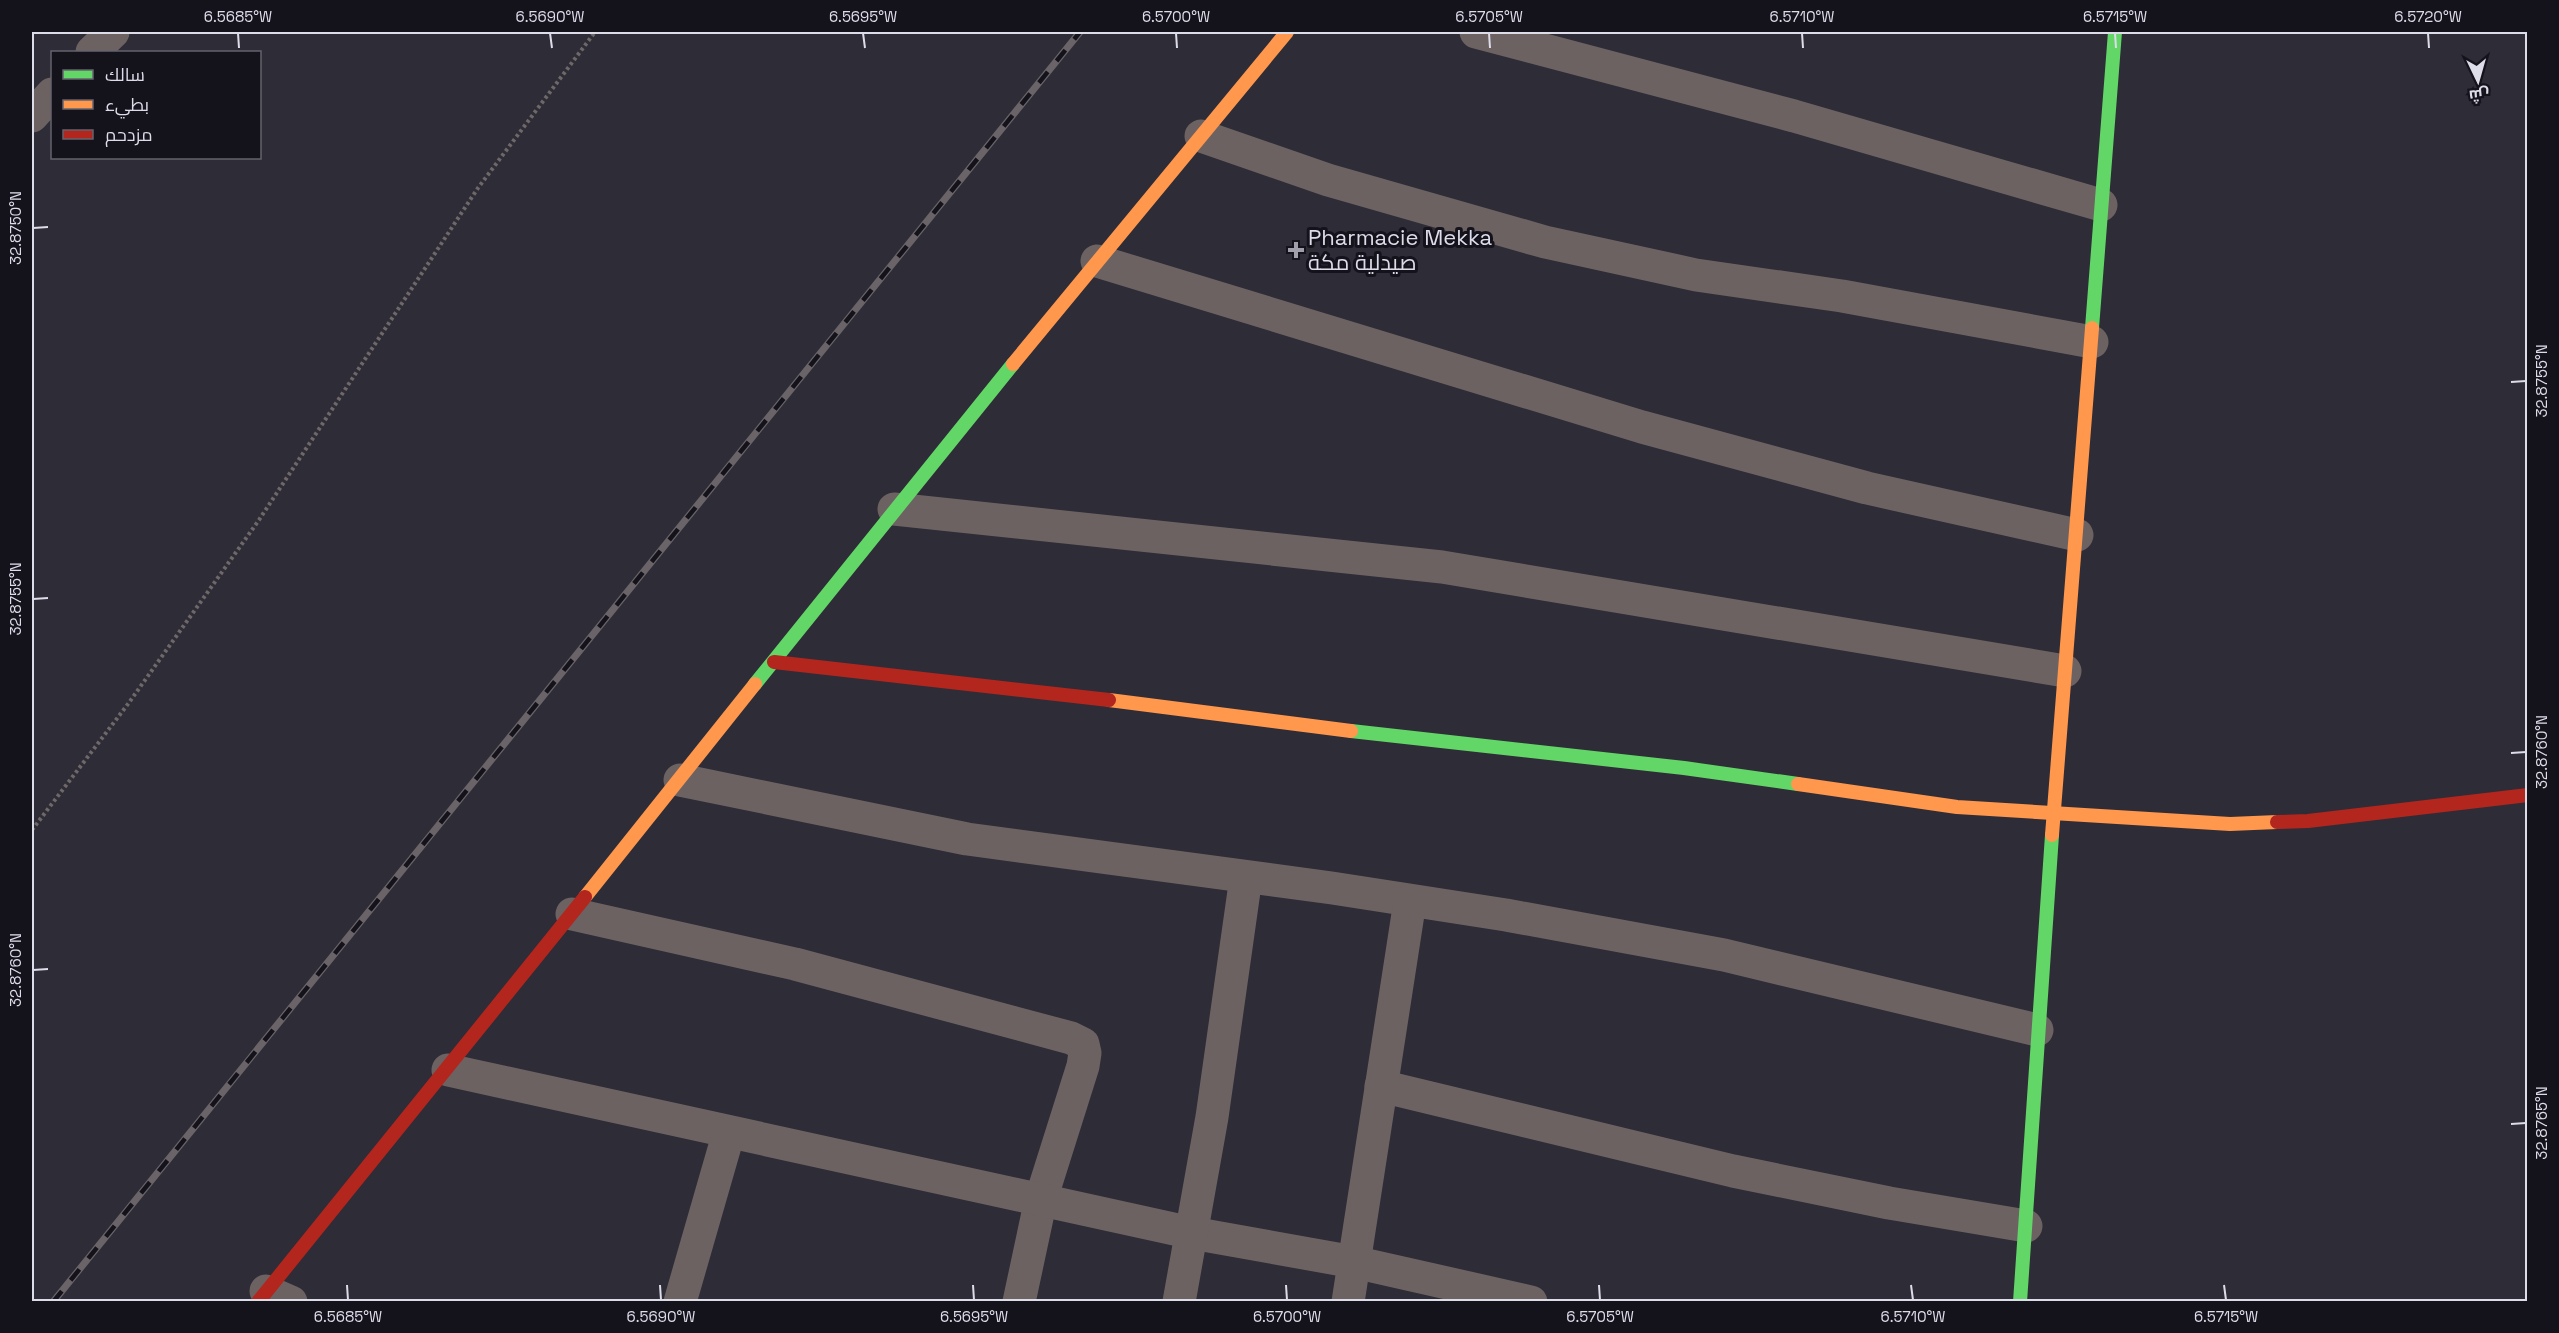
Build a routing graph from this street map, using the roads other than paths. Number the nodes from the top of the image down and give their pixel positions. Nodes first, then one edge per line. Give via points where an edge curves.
1 (113, 32) edge
2 (1287, 32) edge
3 (1476, 32) edge
4 (2115, 32) edge
5 (93, 51) edge
6 (51, 95) edge
7 (32, 116) edge
8 (1201, 136) junction
9 (2101, 205) junction
10 (1097, 261) junction
11 (2092, 342) junction
12 (894, 509) junction
13 (2077, 535) junction
14 (774, 662) junction
15 (2065, 670) junction
16 (680, 780) junction
17 (2528, 795) edge
18 (2056, 812) junction
19 (1246, 877) junction
20 (1410, 901) junction
21 (572, 914) junction
22 (2037, 1030) junction
23 (448, 1070) junction
24 (1381, 1086) junction
25 (729, 1132) junction
26 (1041, 1199) junction
27 (2026, 1226) junction
28 (1192, 1233) junction
29 (1354, 1262) junction
30 (271, 1298) edge
31 (1525, 1301) edge
32 (680, 1302) edge
33 (1019, 1302) edge
34 (1179, 1302) edge
35 (1348, 1302) edge
36 (2020, 1302) edge

1 - 5 street
2 - 8 main road
3 - 9 street via 1794,116
4 - 9 main road
6 - 7 street
8 - 10 main road
8 - 11 street via 1328,180 1545,242 1696,275 1842,296
9 - 11 main road
10 - 12 main road
10 - 13 street via 1642,427 1867,488
11 - 13 main road
12 - 14 main road
12 - 15 street via 1443,567
13 - 15 main road
14 - 16 main road
14 - 18 main road via 1684,768 1957,807
15 - 18 main road
16 - 19 street via 967,839
16 - 21 main road
17 - 18 main road via 2296,822 2230,824
18 - 22 main road
19 - 20 street
19 - 28 street
20 - 22 street via 1724,955
20 - 24 street
21 - 23 main road
21 - 26 street via 795,964 1083,1044 1083,1066
22 - 27 main road
23 - 25 street
23 - 30 main road
24 - 27 street via 1732,1171
24 - 29 street
25 - 26 street
25 - 32 street
26 - 28 street
26 - 33 street
27 - 36 main road
28 - 29 street
28 - 34 street
29 - 31 street
29 - 35 street

